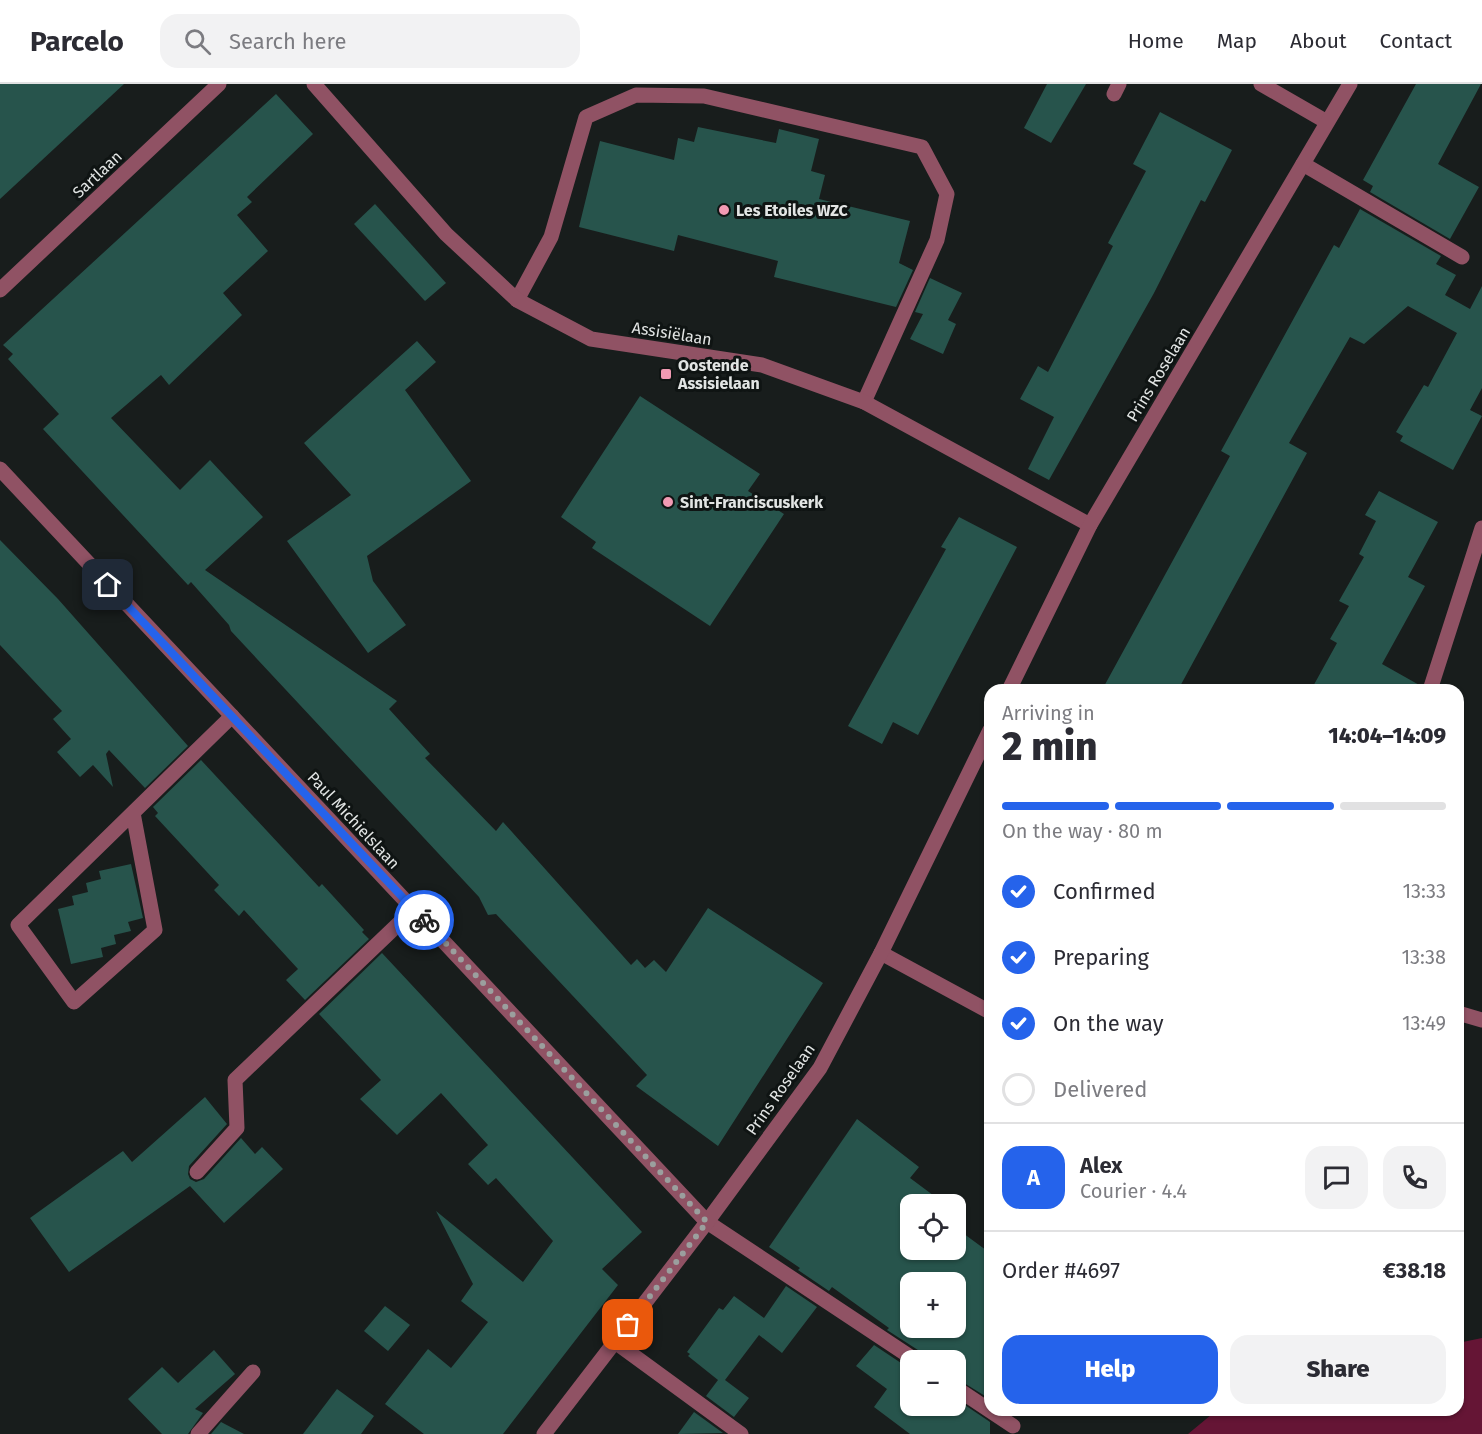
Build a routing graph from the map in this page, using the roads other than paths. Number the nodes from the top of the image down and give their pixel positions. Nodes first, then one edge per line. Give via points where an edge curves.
1 (219, 84) edge
2 (314, 84) edge
3 (1261, 84) edge
4 (1350, 84) edge
5 (1327, 122) junction
6 (1303, 164) junction
7 (1462, 257) dead end
8 (0, 290) edge
9 (517, 300) junction
10 (864, 402) junction
11 (0, 470) edge
12 (1090, 525) junction
13 (1482, 528) edge
14 (1012, 684) edge
15 (1432, 684) edge
16 (232, 716) junction
17 (984, 741) edge
18 (133, 813) junction
19 (413, 909) junction
20 (881, 953) junction
21 (984, 1009) edge
22 (1464, 1015) edge
23 (1482, 1020) edge
24 (197, 1172) dead end
25 (707, 1222) junction
26 (615, 1342) junction
27 (900, 1350) edge
28 (253, 1372) dead end
29 (966, 1395) edge
30 (984, 1407) edge
31 (998, 1416) edge
32 (1013, 1426) dead end
33 (198, 1434) edge
34 (544, 1434) edge
35 (741, 1434) edge

1 - 8 street, Sartlaan
2 - 9 street, Assisiëlaan via 447,234
3 - 5 street
4 - 5 street, Prins Roselaan
5 - 6 street, Prins Roselaan
6 - 7 street
6 - 12 street, Prins Roselaan
9 - 10 street, Assisiëlaan via 591,339 762,365
9 - 10 street via 551,237 586,117 636,95 704,96 922,147 947,194 937,240
10 - 12 street, Assisiëlaan
11 - 16 street, Paul Michielslaan
12 - 14 street, Prins Roselaan
13 - 15 street
16 - 18 street
16 - 19 street, Paul Michielslaan
17 - 20 street, Prins Roselaan
18 - 18 street via 154,930 74,1002 18,926
19 - 24 street via 235,1080 237,1128
19 - 25 street, Paul Michielslaan
20 - 21 street
20 - 25 street, Prins Roselaan via 820,1068
22 - 23 street
25 - 26 street, Prins Roselaan
25 - 27 street, Paul Michielslaan
26 - 34 street, Prins Roselaan
26 - 35 street
28 - 33 street
29 - 30 street
31 - 32 street

